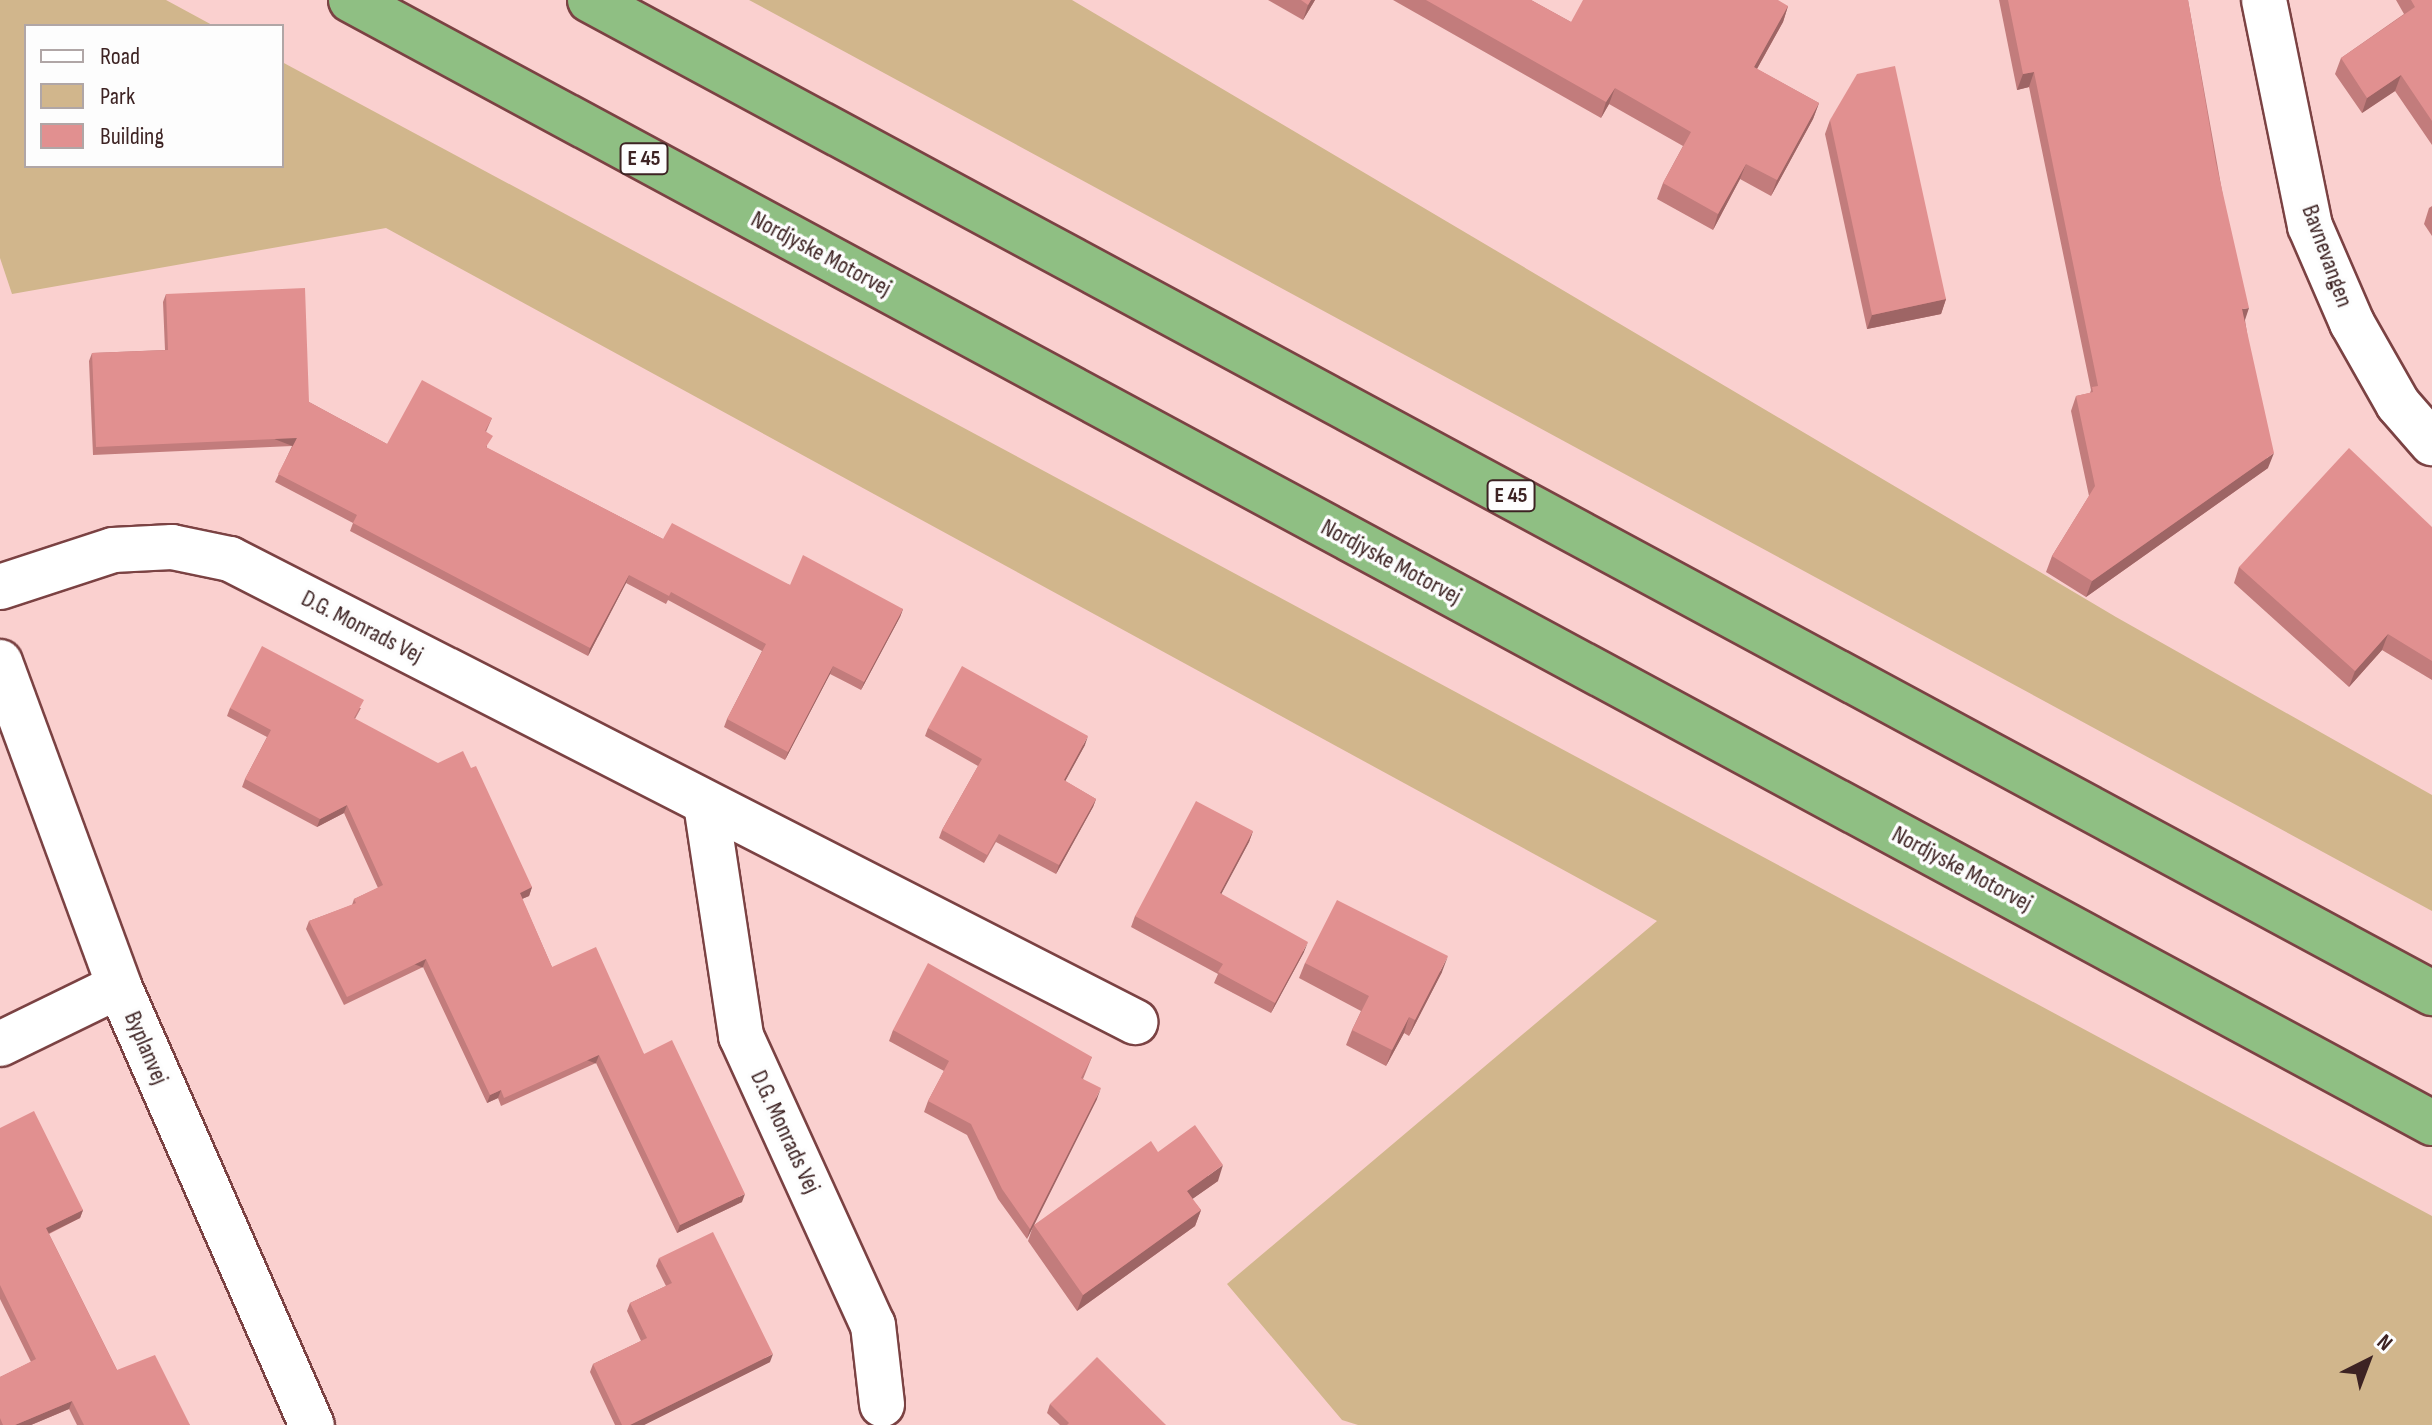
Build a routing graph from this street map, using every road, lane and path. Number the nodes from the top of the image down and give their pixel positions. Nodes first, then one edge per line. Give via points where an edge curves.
1 (351, 0) edge
2 (590, 0) edge
3 (2264, 0) edge
4 (2432, 443) edge
5 (0, 587) edge
6 (0, 662) edge
7 (706, 804) junction
8 (119, 986) junction
9 (2432, 993) edge
10 (1135, 1022) dead end
11 (0, 1044) edge
12 (2432, 1123) edge
13 (882, 1404) dead end
14 (312, 1425) edge

1 - 12 highway, Nordjyske Motorvej / E 45
2 - 9 highway, E 45
3 - 4 street, Bavnevangen via 2310,226 2352,323 2398,404
5 - 7 street, D.G. Monrads Vej via 113,550 172,547 230,559
6 - 8 street, Byplanvej
7 - 10 street, D.G. Monrads Vej
7 - 13 street, D.G. Monrads Vej via 741,1036 873,1325
8 - 11 street
8 - 14 street, Byplanvej

